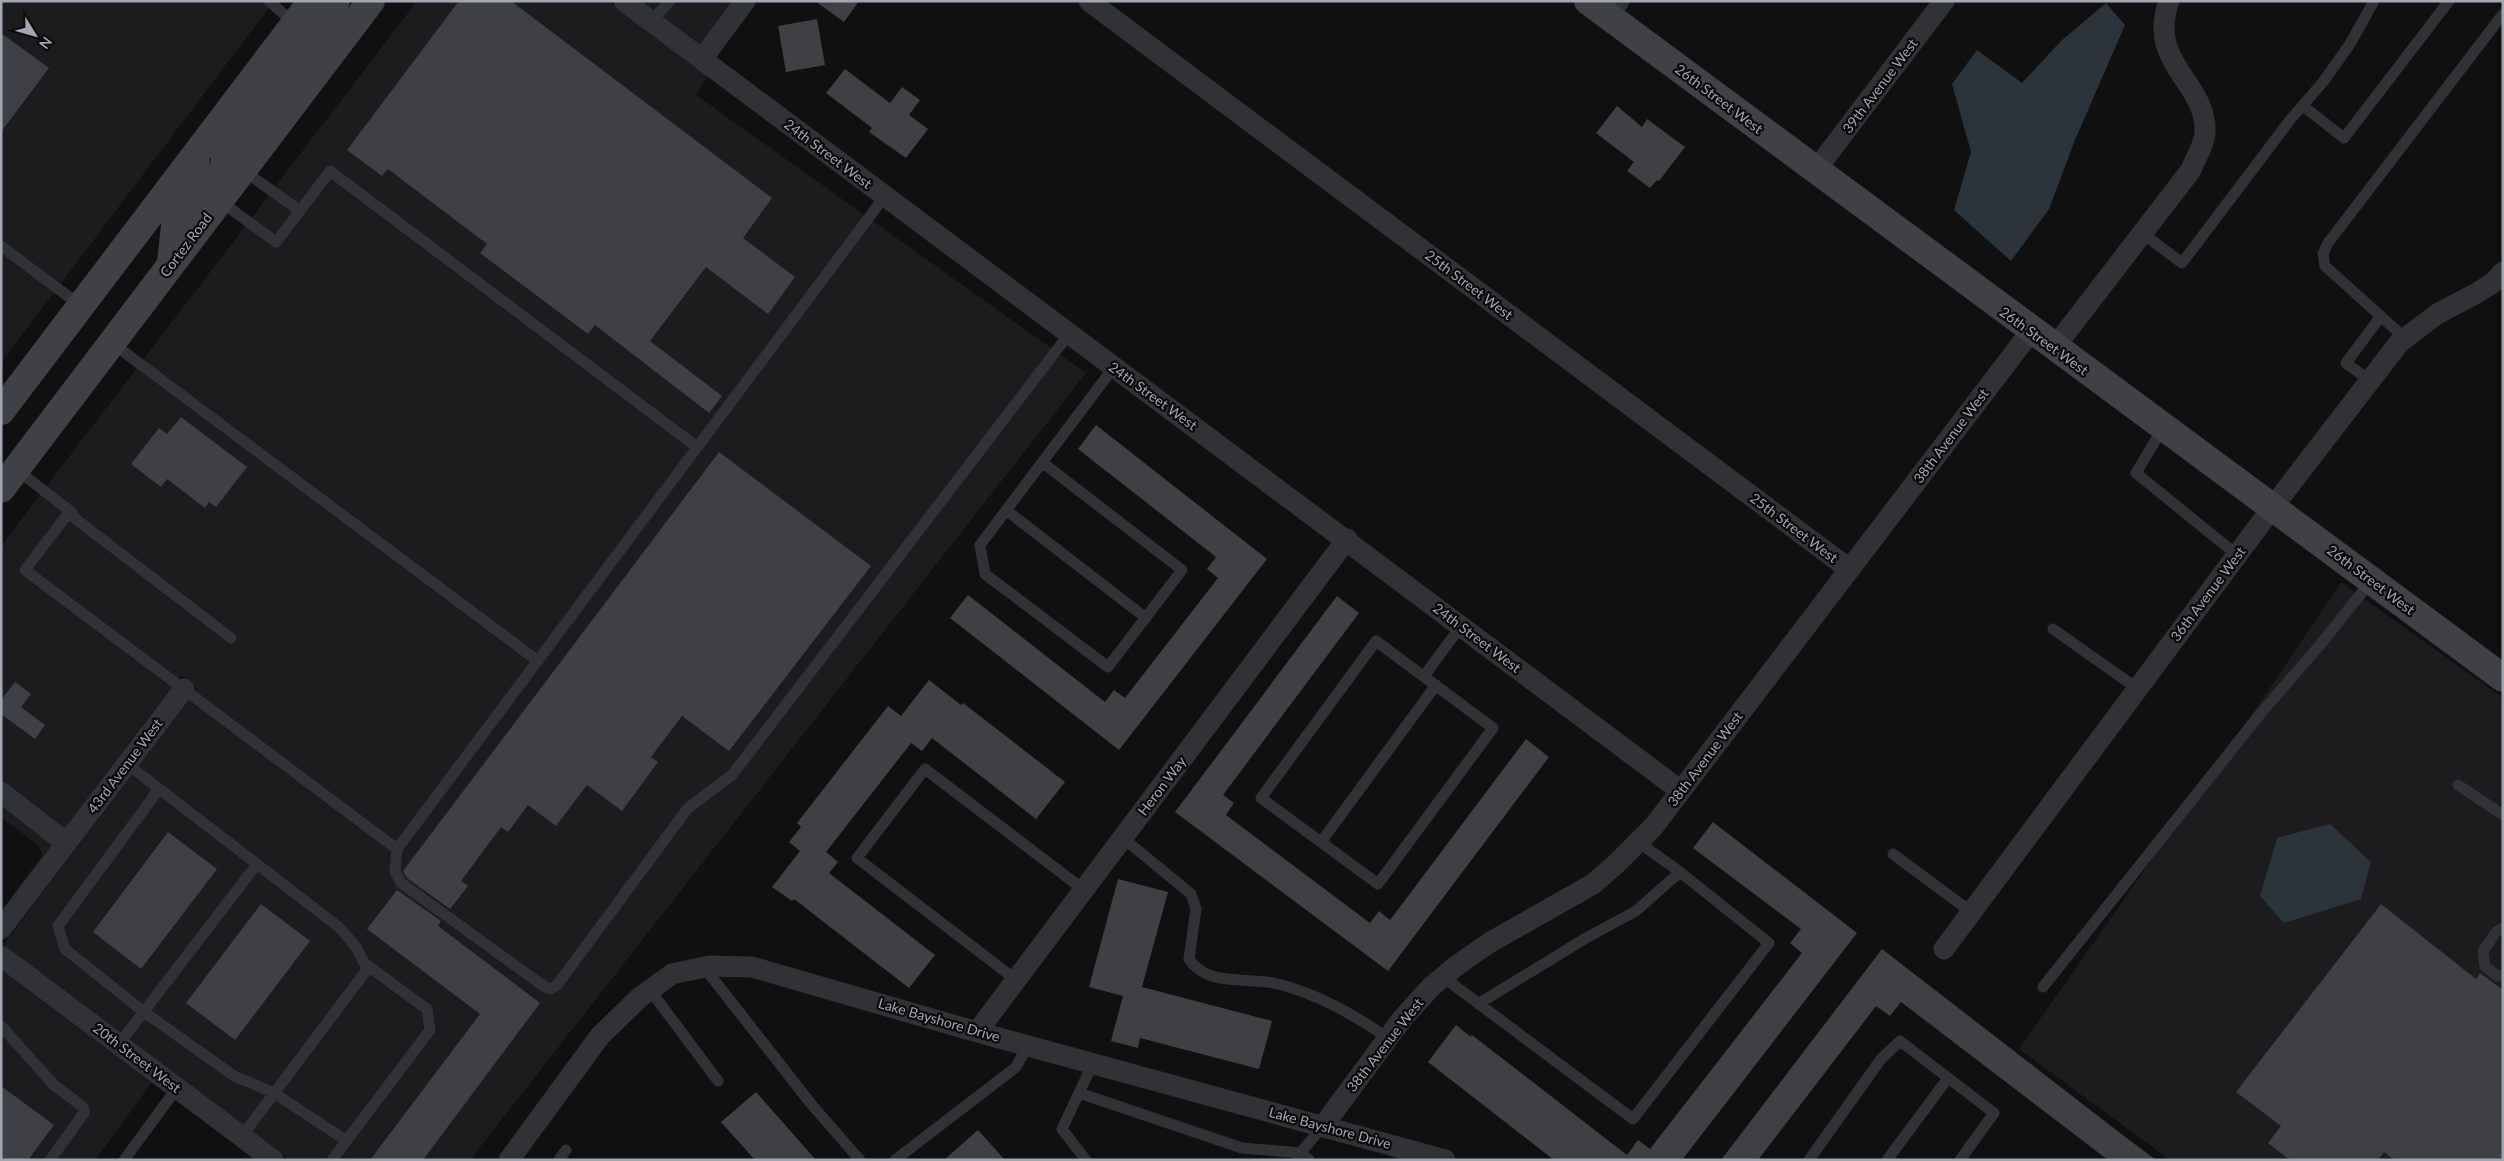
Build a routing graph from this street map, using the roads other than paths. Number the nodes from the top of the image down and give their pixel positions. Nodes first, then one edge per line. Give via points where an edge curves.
1 (269, 1) edge
2 (312, 1) edge
3 (336, 1) edge
4 (371, 1) edge
5 (624, 1) edge
6 (670, 1) edge
7 (746, 1) edge
8 (1089, 1) edge
9 (1944, 1) edge
10 (2169, 1) edge
11 (2374, 1) edge
12 (2449, 1) edge
13 (1605, 6) edge
14 (2503, 14) edge
15 (651, 21) junction
16 (295, 24) junction
17 (702, 59) junction
18 (2303, 106) junction
19 (191, 161) junction
20 (243, 170) junction
21 (1815, 171) junction
22 (884, 196) junction
23 (220, 201) junction
24 (300, 211) junction
25 (2142, 233) junction
26 (1, 246) edge
27 (171, 265) junction
28 (2503, 272) edge
29 (81, 306) junction
30 (2381, 316) junction
31 (2031, 331) junction
32 (1069, 334) junction
33 (2405, 338) junction
34 (112, 343) junction
35 (2054, 348) junction
36 (1114, 367) junction
37 (2369, 380) junction
38 (1, 411) edge
39 (2163, 428) junction
40 (697, 447) junction
41 (1043, 463) junction
42 (9, 479) edge
43 (2272, 508) junction
44 (1006, 510) junction
45 (70, 511) junction
46 (1347, 539) junction
47 (2237, 555) junction
48 (1849, 569) junction
49 (2371, 580) junction
50 (1146, 618) junction
51 (1461, 626) junction
52 (2053, 629) dead end
53 (231, 638) dead end
54 (538, 660) junction
55 (1424, 676) junction
56 (2503, 678) edge
57 (1436, 685) junction
58 (184, 689) junction
59 (2138, 689) junction
60 (127, 764) junction
61 (2458, 785) dead end
62 (159, 789) junction
63 (1681, 791) junction
64 (1, 792) edge
65 (2503, 815) edge
66 (1123, 838) junction
67 (1321, 842) junction
68 (1638, 842) junction
69 (66, 844) junction
70 (398, 849) junction
71 (1893, 854) dead end
72 (257, 864) junction
73 (1680, 872) junction
74 (1084, 890) junction
75 (1971, 912) junction
76 (2, 927) edge
77 (2503, 928) edge
78 (1944, 949) dead end
79 (1, 956) edge
80 (703, 966) junction
81 (369, 967) junction
82 (2503, 976) edge
83 (1442, 977) junction
84 (1016, 980) junction
85 (2043, 987) dead end
86 (650, 990) junction
87 (1478, 1004) junction
88 (144, 1012) junction
89 (1, 1026) edge
90 (977, 1032) junction
91 (1388, 1038) junction
92 (119, 1044) junction
93 (1028, 1046) junction
94 (1093, 1063) junction
95 (1948, 1078) junction
96 (718, 1081) dead end
97 (177, 1088) junction
98 (274, 1093) junction
99 (1079, 1093) junction
100 (1323, 1126) junction
101 (242, 1136) junction
102 (346, 1141) junction
103 (1301, 1158) edge
104 (50, 1160) edge
105 (124, 1160) edge
106 (273, 1160) edge
107 (332, 1160) edge
108 (509, 1160) edge
109 (860, 1160) edge
110 (894, 1160) edge
111 (1086, 1160) edge
112 (1445, 1160) edge
113 (1809, 1160) edge
114 (1887, 1160) edge
115 (1960, 1160) edge

1 - 16 lane
2 - 16 main road
3 - 23 main road via 226,151
4 - 20 main road, Cortez Road
5 - 15 street, 24th Street West
6 - 15 lane
7 - 17 street
8 - 48 street, 25th Street West
9 - 21 street, 39th Avenue West
10 - 25 street via 2164,21 2166,47 2202,110 2204,136 2191,170
11 - 18 lane via 2350,44
12 - 18 lane via 2344,138
13 - 21 main road, 26th Street West
14 - 30 lane via 2328,243 2323,254 2325,266
15 - 17 street, 24th Street West
16 - 19 main road
17 - 22 street, 24th Street West
18 - 25 lane via 2182,263
19 - 27 main road via 196,165 195,194 176,226
19 - 29 main road
20 - 23 main road, Cortez Road
20 - 24 lane
21 - 31 main road, 26th Street West
22 - 32 street, 24th Street West
22 - 40 lane
23 - 24 lane via 276,242
23 - 27 main road, Cortez Road
24 - 40 lane via 330,172
25 - 35 street
26 - 29 lane
27 - 34 main road, Cortez Road
28 - 33 street, 36th Avenue West via 2494,282 2436,314
29 - 38 main road
30 - 33 lane
30 - 37 lane via 2346,363
31 - 35 main road, 26th Street West
31 - 48 street, 38th Avenue West
32 - 36 street, 24th Street West
32 - 70 lane via 732,775 688,808 557,985 551,989 545,987 402,883 395,871
33 - 37 street, 36th Avenue West
34 - 42 main road, Cortez Road
34 - 54 lane
35 - 39 main road, 26th Street West
36 - 41 lane
36 - 46 street, 24th Street West
37 - 43 street, 36th Avenue West
39 - 43 main road, 26th Street West
39 - 47 lane via 2136,473
40 - 54 lane
41 - 44 lane
41 - 50 lane via 1182,570
42 - 45 lane
43 - 47 street, 36th Avenue West
43 - 49 main road, 26th Street West
44 - 50 lane
44 - 50 lane via 980,545 985,574 1108,667
45 - 53 lane
45 - 58 lane via 25,570
46 - 51 street, 24th Street West
46 - 66 street, Heron Way
47 - 59 street, 36th Avenue West
48 - 63 street, 38th Avenue West
49 - 56 main road, 26th Street West
49 - 85 lane
51 - 55 lane
51 - 63 street, 24th Street West
52 - 59 lane
54 - 70 lane
55 - 57 lane
55 - 67 lane via 1376,641 1261,798
57 - 67 lane
57 - 67 lane via 1493,728 1378,884
58 - 60 street, 43rd Avenue West
58 - 70 lane
59 - 75 street, 36th Avenue West
60 - 62 lane
60 - 69 street, 43rd Avenue West
61 - 65 lane
62 - 72 lane
62 - 88 lane via 58,926 65,949
63 - 68 street, 38th Avenue West
64 - 69 street
66 - 74 street, Heron Way
66 - 91 lane via 1191,894 1196,909 1189,959 1195,968 1212,977 1277,983 1344,1009
68 - 73 lane
68 - 83 street, 38th Avenue West via 1593,884 1489,943
69 - 76 street
71 - 75 lane
72 - 81 lane via 340,928
72 - 88 lane
73 - 87 lane via 1636,911
73 - 87 lane via 1769,943 1633,1119
74 - 84 street, Heron Way
74 - 84 lane via 925,769 857,858
75 - 78 street, 36th Avenue West
77 - 82 lane via 2496,932 2483,951 2485,966 2497,976
79 - 92 street, 20th Street West
80 - 86 street, Lake Bayshore Drive via 672,974
80 - 90 street, Lake Bayshore Drive via 752,966
80 - 109 lane via 812,1105
81 - 98 lane
81 - 102 lane via 427,1009 430,1030
83 - 87 lane
83 - 91 street, 38th Avenue West
84 - 90 street, Heron Way
86 - 96 lane
86 - 108 street, Lake Bayshore Drive via 600,1036
88 - 92 lane
88 - 98 lane via 234,1076
89 - 104 lane via 43,1073 84,1107 84,1113
90 - 93 street, Lake Bayshore Drive
91 - 100 street, 38th Avenue West
92 - 97 street, 20th Street West
93 - 94 street, Lake Bayshore Drive
93 - 110 lane via 1016,1067
94 - 99 lane
94 - 100 street, Lake Bayshore Drive
95 - 113 lane via 1900,1041 1881,1059
95 - 114 lane
95 - 115 lane via 1994,1113
97 - 101 street, 20th Street West
97 - 105 lane
98 - 101 lane
98 - 102 lane
99 - 103 lane via 1242,1148
99 - 111 lane via 1062,1128
100 - 103 lane
100 - 112 street, Lake Bayshore Drive
101 - 106 street, 20th Street West
102 - 107 lane

